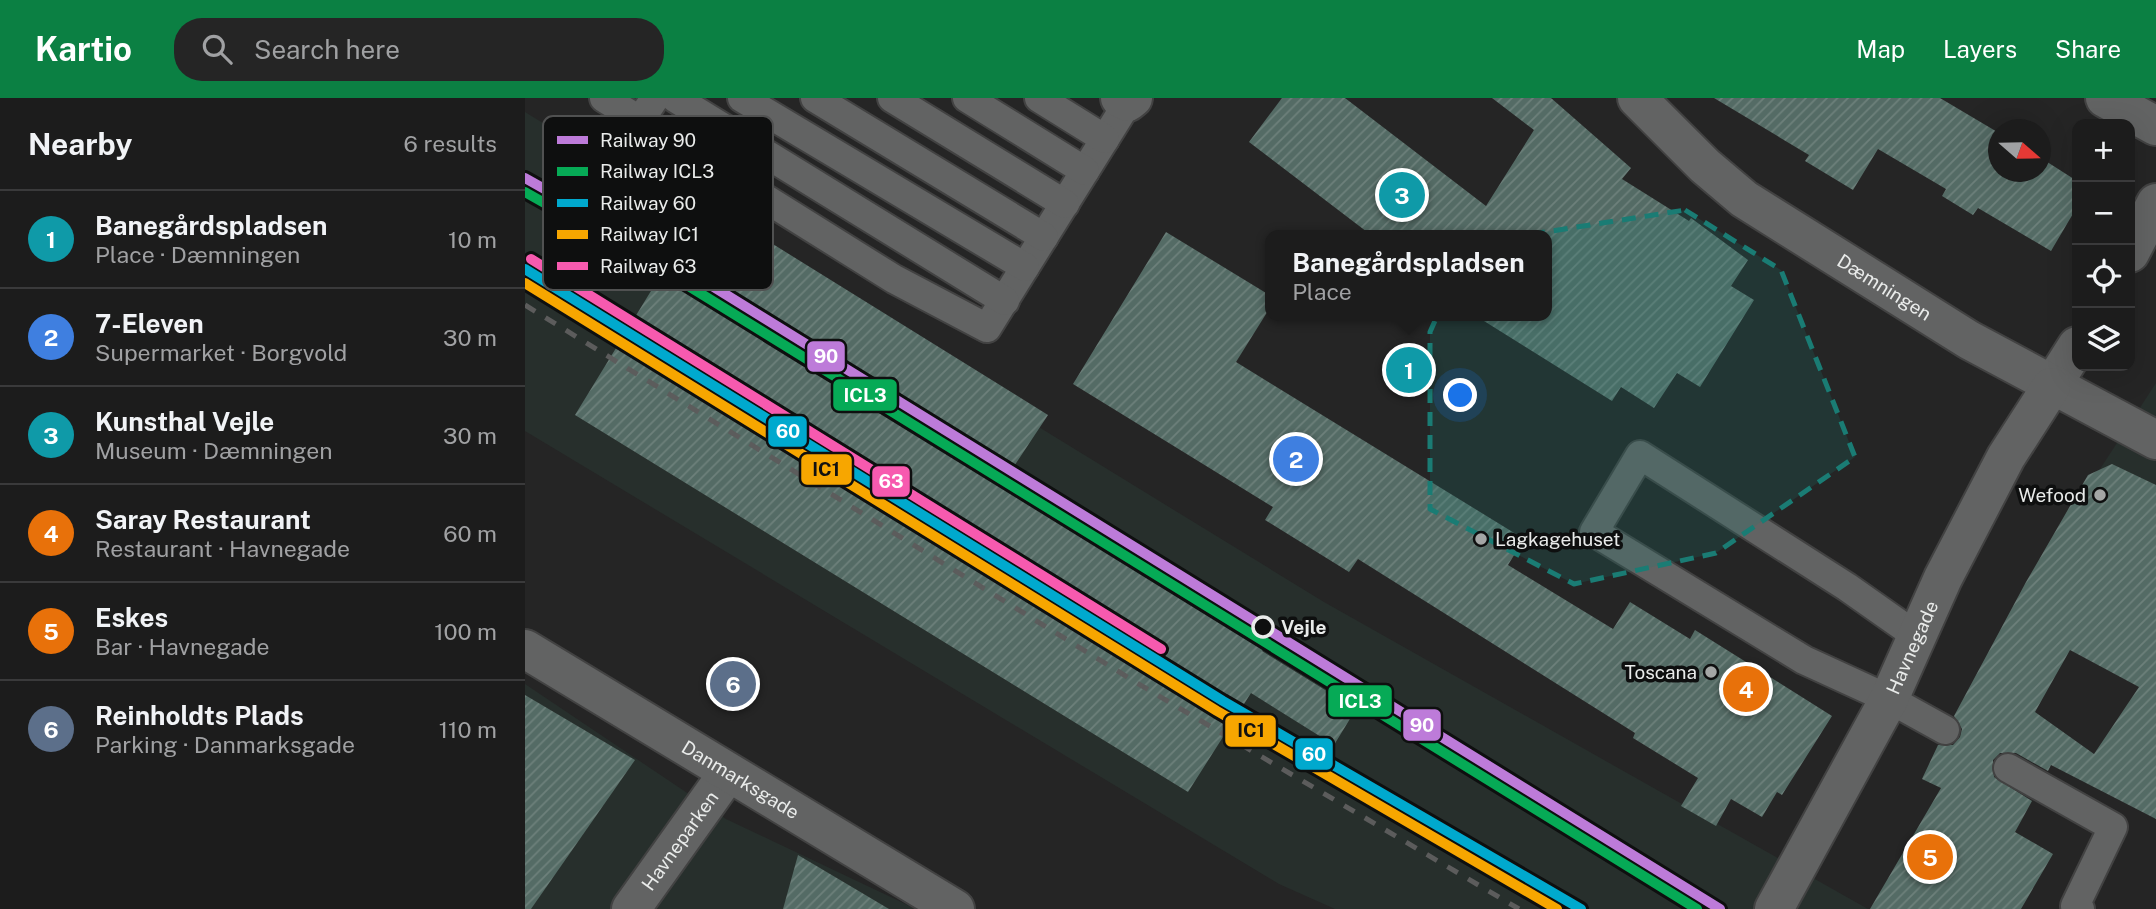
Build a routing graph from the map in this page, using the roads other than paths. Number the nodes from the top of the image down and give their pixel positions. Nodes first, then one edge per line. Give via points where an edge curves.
1 (604, 98) edge
2 (655, 98) edge
3 (674, 98) edge
4 (742, 98) edge
5 (815, 98) edge
6 (892, 98) edge
7 (967, 98) edge
8 (1039, 98) edge
9 (1637, 98) edge
10 (2105, 98) edge
11 (1127, 99) edge
12 (630, 116) edge
13 (643, 116) edge
14 (703, 116) edge
15 (772, 116) edge
16 (773, 117) edge
17 (2156, 126) edge
18 (1105, 139) junction
19 (773, 159) edge
20 (1085, 171) junction
21 (2156, 203) edge
22 (1065, 204) junction
23 (773, 205) edge
24 (1044, 237) junction
25 (2134, 245) edge
26 (1025, 267) junction
27 (1005, 301) junction
28 (2072, 354) edge
29 (2051, 387) junction
30 (2156, 440) edge
31 (1918, 637) junction
32 (525, 649) edge
33 (1889, 699) junction
34 (1945, 730) dead end
35 (2008, 768) dead end
36 (728, 773) junction
37 (631, 909) edge
38 (955, 909) edge
39 (1774, 909) edge
40 (2080, 909) edge

1 - 12 lane
2 - 13 lane
3 - 14 lane
4 - 15 lane
5 - 24 lane
6 - 22 lane
7 - 20 lane
8 - 18 lane
9 - 29 street, Dæmningen via 1744,199
10 - 17 street
11 - 18 lane
16 - 26 lane
18 - 20 lane
19 - 27 lane
20 - 22 lane
21 - 25 street
22 - 24 lane
23 - 27 lane via 894,279 987,328
24 - 26 lane
26 - 27 lane
28 - 29 street, Havnegade
29 - 30 street, Dæmningen
29 - 31 street, Havnegade via 2000,469
31 - 33 street, Havnegade
31 - 33 lane via 1640,455 1594,532 1804,660
32 - 36 street, Danmarksgade
33 - 34 lane
33 - 39 street, Havnegade
35 - 40 lane via 2113,827 2075,906
36 - 37 street, Havneparken
36 - 38 street, Danmarksgade

